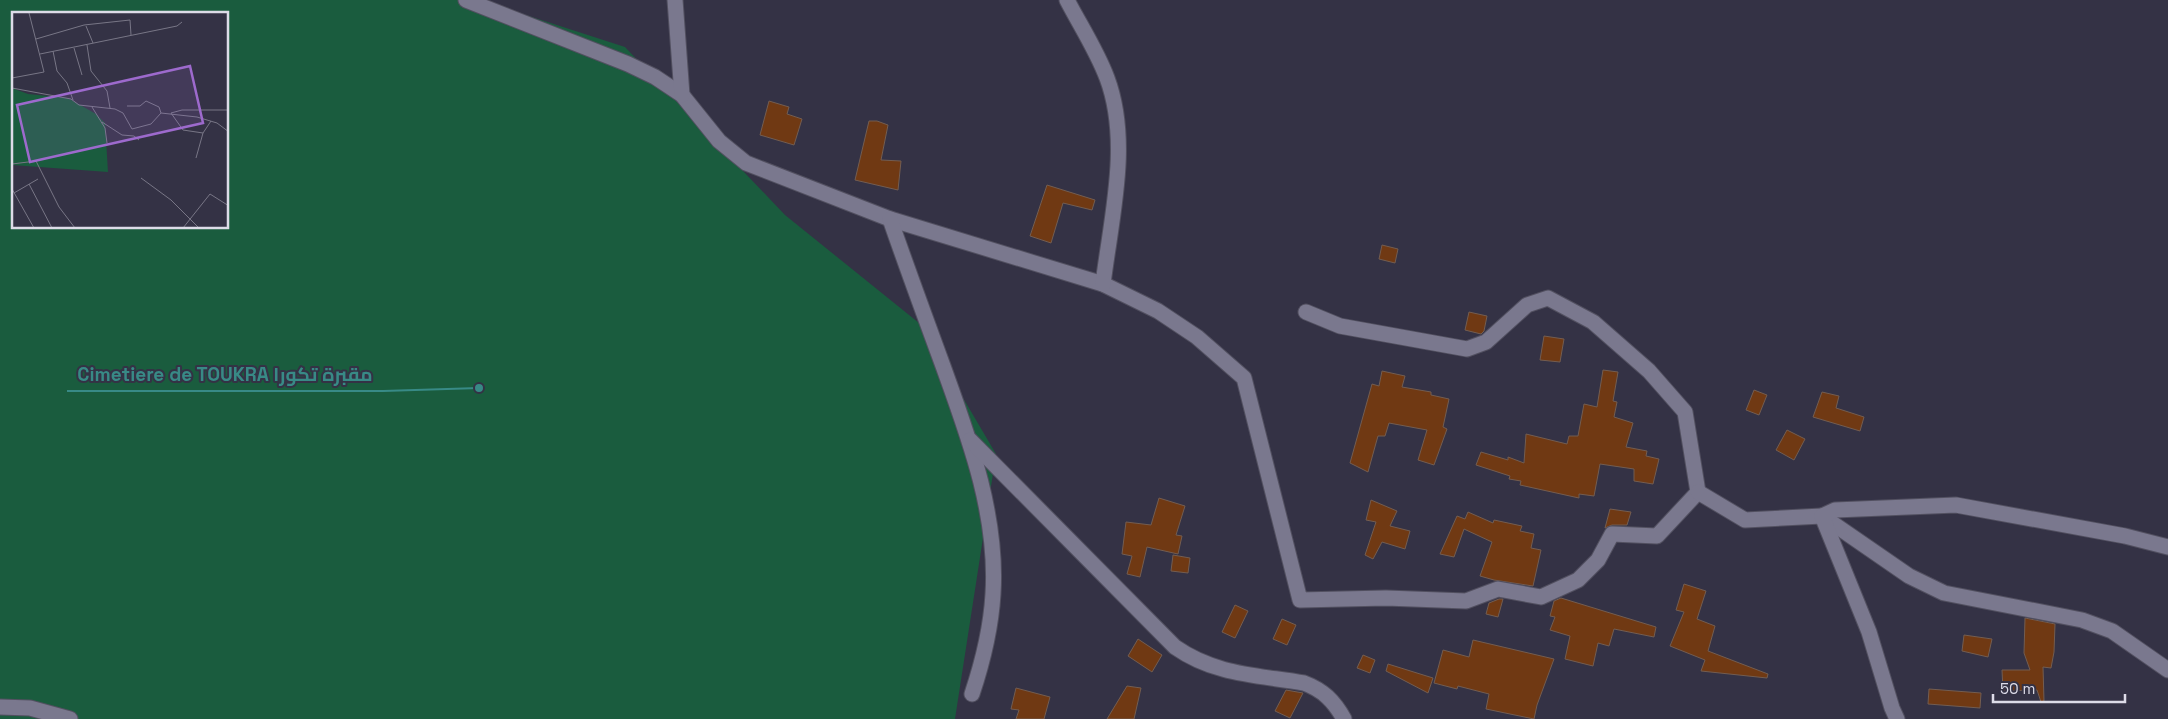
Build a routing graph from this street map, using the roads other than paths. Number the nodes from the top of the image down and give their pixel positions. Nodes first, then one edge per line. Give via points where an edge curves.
1 (466, 0) edge
2 (675, 0) edge
3 (1066, 0) edge
4 (682, 94) junction
5 (890, 219) junction
6 (1103, 284) junction
7 (1306, 312) dead end
8 (970, 440) junction
9 (1698, 492) junction
10 (1822, 516) junction
11 (2168, 547) edge
12 (2168, 670) edge
13 (972, 694) dead end
14 (0, 707) edge
15 (70, 719) edge
16 (1344, 719) edge
17 (1897, 719) edge

1 - 4 street via 628,64
2 - 4 street
3 - 6 street via 1107,78 1117,122 1118,168
4 - 5 street via 719,141 746,163
5 - 6 street
5 - 8 street
6 - 9 street via 1158,311 1197,337 1244,378 1300,600 1386,598 1466,601 1498,589 1541,597 1578,580 1598,560 1612,534 1657,536
7 - 9 street via 1340,326 1467,348 1486,342 1527,304 1548,298 1593,322 1649,371 1685,412
8 - 13 street via 987,516 993,567 991,619 983,661
8 - 16 street via 1175,647 1218,669 1317,688 1337,706
9 - 10 street via 1745,520
10 - 11 street via 1835,510 1956,505
10 - 12 street via 1910,576 1944,592 2082,620 2112,632
10 - 17 street via 1869,632
14 - 15 street via 30,708

